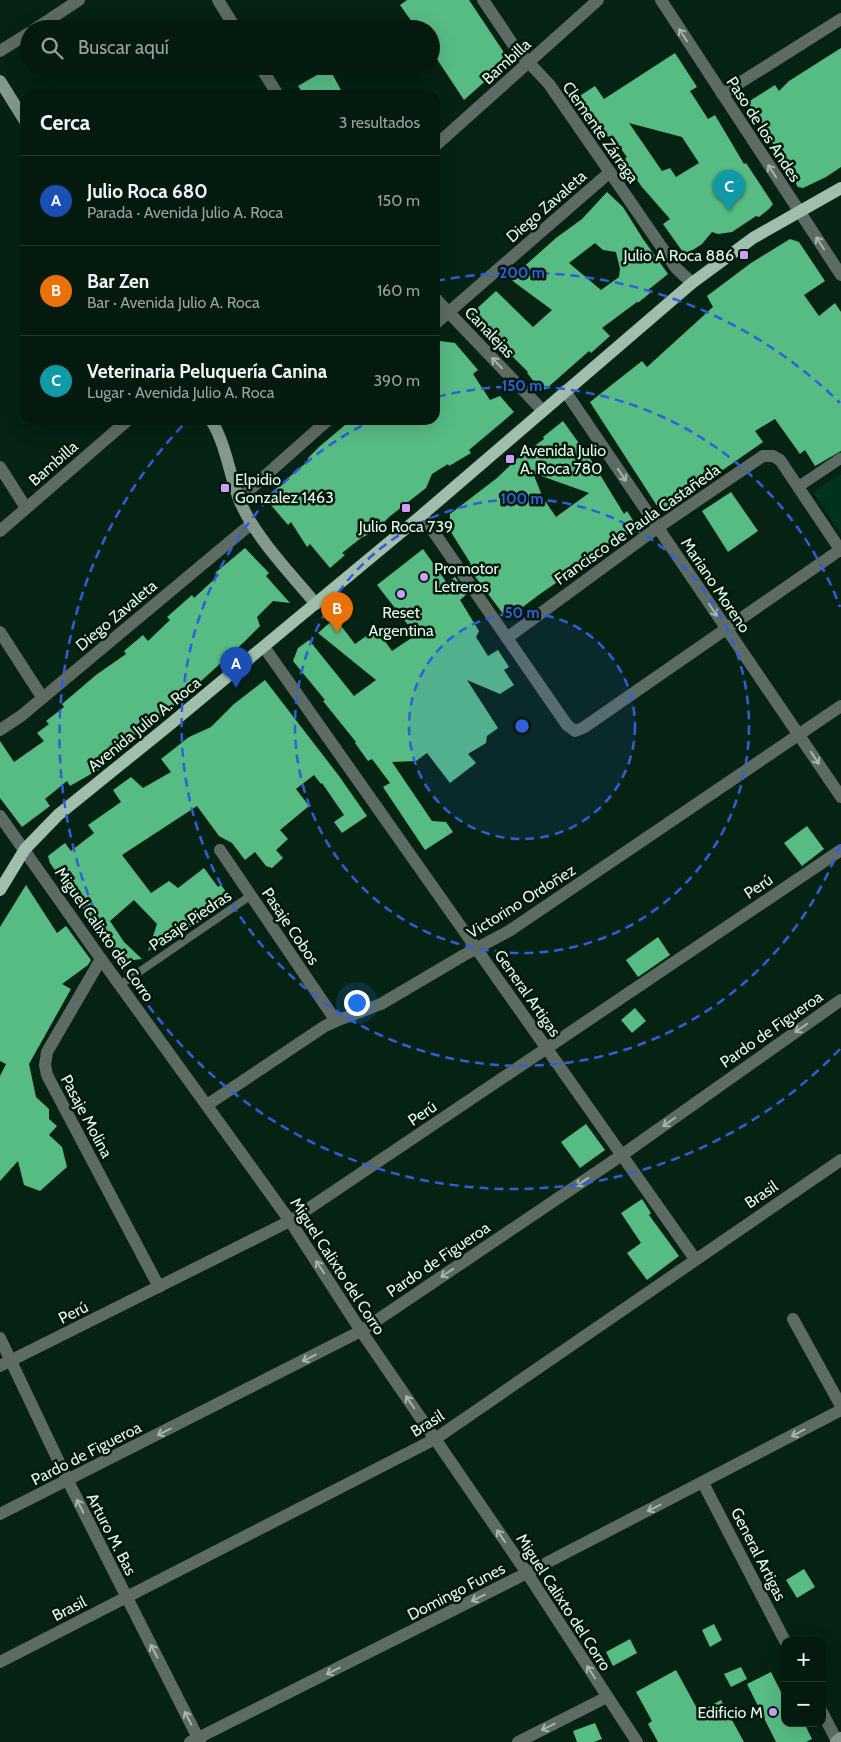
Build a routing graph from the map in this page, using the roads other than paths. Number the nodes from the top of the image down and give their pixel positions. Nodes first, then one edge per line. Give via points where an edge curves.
1 (79, 0) edge
2 (218, 0) edge
3 (482, 0) edge
4 (598, 0) edge
5 (661, 0) edge
6 (841, 19) edge
7 (49, 20) edge
8 (230, 20) edge
9 (20, 39) edge
10 (0, 51) edge
11 (528, 63) junction
12 (266, 75) edge
13 (0, 81) edge
14 (275, 90) edge
15 (722, 94) junction
16 (20, 113) edge
17 (440, 142) edge
18 (610, 172) junction
19 (841, 188) edge
20 (799, 212) junction
21 (841, 275) edge
22 (692, 283) junction
23 (440, 303) edge
24 (449, 312) junction
25 (440, 320) edge
26 (565, 391) junction
27 (543, 411) junction
28 (122, 425) edge
29 (214, 425) edge
30 (322, 425) edge
31 (841, 458) edge
32 (0, 467) edge
33 (798, 487) junction
34 (239, 499) junction
35 (26, 508) junction
36 (422, 515) junction
37 (252, 524) junction
38 (657, 528) junction
39 (0, 531) edge
40 (841, 550) edge
41 (316, 604) junction
42 (726, 628) junction
43 (0, 632) edge
44 (507, 638) junction
45 (264, 647) junction
46 (42, 698) junction
47 (841, 706) edge
48 (0, 730) edge
49 (799, 735) junction
50 (841, 797) edge
51 (0, 816) edge
52 (25, 849) junction
53 (220, 850) dead end
54 (841, 850) edge
55 (0, 890) edge
56 (250, 896) junction
57 (478, 949) junction
58 (101, 959) junction
59 (120, 984) junction
60 (841, 1000) edge
61 (336, 1021) junction
62 (546, 1048) junction
63 (207, 1105) junction
64 (622, 1155) junction
65 (841, 1160) edge
66 (290, 1221) junction
67 (695, 1259) junction
68 (159, 1287) junction
69 (793, 1319) dead end
70 (361, 1331) junction
71 (0, 1338) edge
72 (6, 1363) edge
73 (841, 1408) edge
74 (435, 1439) junction
75 (68, 1481) junction
76 (703, 1483) junction
77 (0, 1514) edge
78 (527, 1573) junction
79 (126, 1597) junction
80 (783, 1637) edge
81 (0, 1662) edge
82 (607, 1697) junction
83 (826, 1719) edge
84 (838, 1740) edge
85 (196, 1741) edge
86 (518, 1742) edge
87 (637, 1742) edge

1 - 7 street
2 - 8 street
3 - 11 street, Clemente Zárraga
4 - 11 street, Bambilla
15 -> 5 street, Paso de los Andes
6 - 15 street
9 - 10 street
11 - 17 street, Bambilla
11 - 18 street, Clemente Zárraga via 549,84
12 - 14 street
13 - 16 main road
20 -> 15 street, Paso de los Andes
18 - 22 street, Clemente Zárraga via 676,268
18 - 24 street, Diego Zavaleta
19 - 20 main road, Avenida Julio A. Roca
21 -> 20 street, Paso de los Andes
20 - 22 main road, Avenida Julio A. Roca via 753,238
22 - 26 main road, Avenida Julio A. Roca
23 - 24 street, Canalejas
24 - 25 street, Diego Zavaleta
27 -> 24 street, Canalejas
26 - 27 main road, Avenida Julio A. Roca
26 -> 38 street, Mariano Moreno
27 - 36 main road, Avenida Julio A. Roca
28 - 35 street, Bambilla
29 - 34 main road
30 - 34 street
31 - 33 street
32 - 35 street
33 - 38 street, Francisco de Paula Castañeda via 780,460 763,456
33 - 40 street
34 - 37 main road
35 - 39 street, Bambilla
36 - 41 main road, Avenida Julio A. Roca
36 - 44 street
37 - 41 main road
37 - 46 street, Diego Zavaleta
38 -> 42 street, Mariano Moreno
38 - 44 street, Francisco de Paula Castañeda
40 - 42 street
41 - 45 main road, Avenida Julio A. Roca
42 - 44 street via 575,731 567,725
42 - 49 street, Mariano Moreno
43 - 46 street
45 - 52 main road, Avenida Julio A. Roca via 58,815
45 - 57 street, General Artigas
46 - 48 street, Diego Zavaleta
47 - 49 street, Victorino Ordoñez
49 -> 50 street, Mariano Moreno
49 - 57 street, Victorino Ordoñez
51 - 52 street, Miguel Calixto del Corro
52 - 55 main road, Avenida Julio A. Roca
52 - 58 street, Miguel Calixto del Corro
53 - 56 street, Pasaje Cobos
54 - 62 street, Perú
56 - 59 lane, Pasaje Piedras
56 - 61 street, Pasaje Cobos
57 - 61 street, Victorino Ordoñez via 464,954 382,1004
57 - 62 street, General Artigas
58 - 59 street, Miguel Calixto del Corro
58 - 68 street, Pasaje Molina via 47,1052 45,1065 47,1075
59 - 63 street, Miguel Calixto del Corro
60 -> 64 street, Pardo de Figueroa
61 - 63 street, Victorino Ordoñez
62 - 64 street, General Artigas
62 - 66 street, Perú
63 - 66 street, Miguel Calixto del Corro
64 - 67 street, General Artigas
64 -> 70 street, Pardo de Figueroa
65 - 67 street, Brasil
66 - 68 street, Perú
70 -> 66 street, Miguel Calixto del Corro
67 - 74 street, Brasil
68 - 72 street, Perú
69 - 73 street
74 -> 70 street, Miguel Calixto del Corro
70 -> 75 street, Pardo de Figueroa
71 - 72 street, Arturo M. Bas
72 - 75 street, Arturo M. Bas
73 -> 76 street, Domingo Funes
78 -> 74 street, Miguel Calixto del Corro
74 - 79 street, Brasil
75 - 77 street, Pardo de Figueroa
79 -> 75 street, Arturo M. Bas
76 -> 78 street, Domingo Funes
76 - 80 street, General Artigas
82 -> 78 street, Miguel Calixto del Corro
78 -> 85 street, Domingo Funes
79 - 81 street, Brasil
85 -> 79 street, Arturo M. Bas
82 -> 86 street
82 - 87 street, Miguel Calixto del Corro
83 - 84 street

